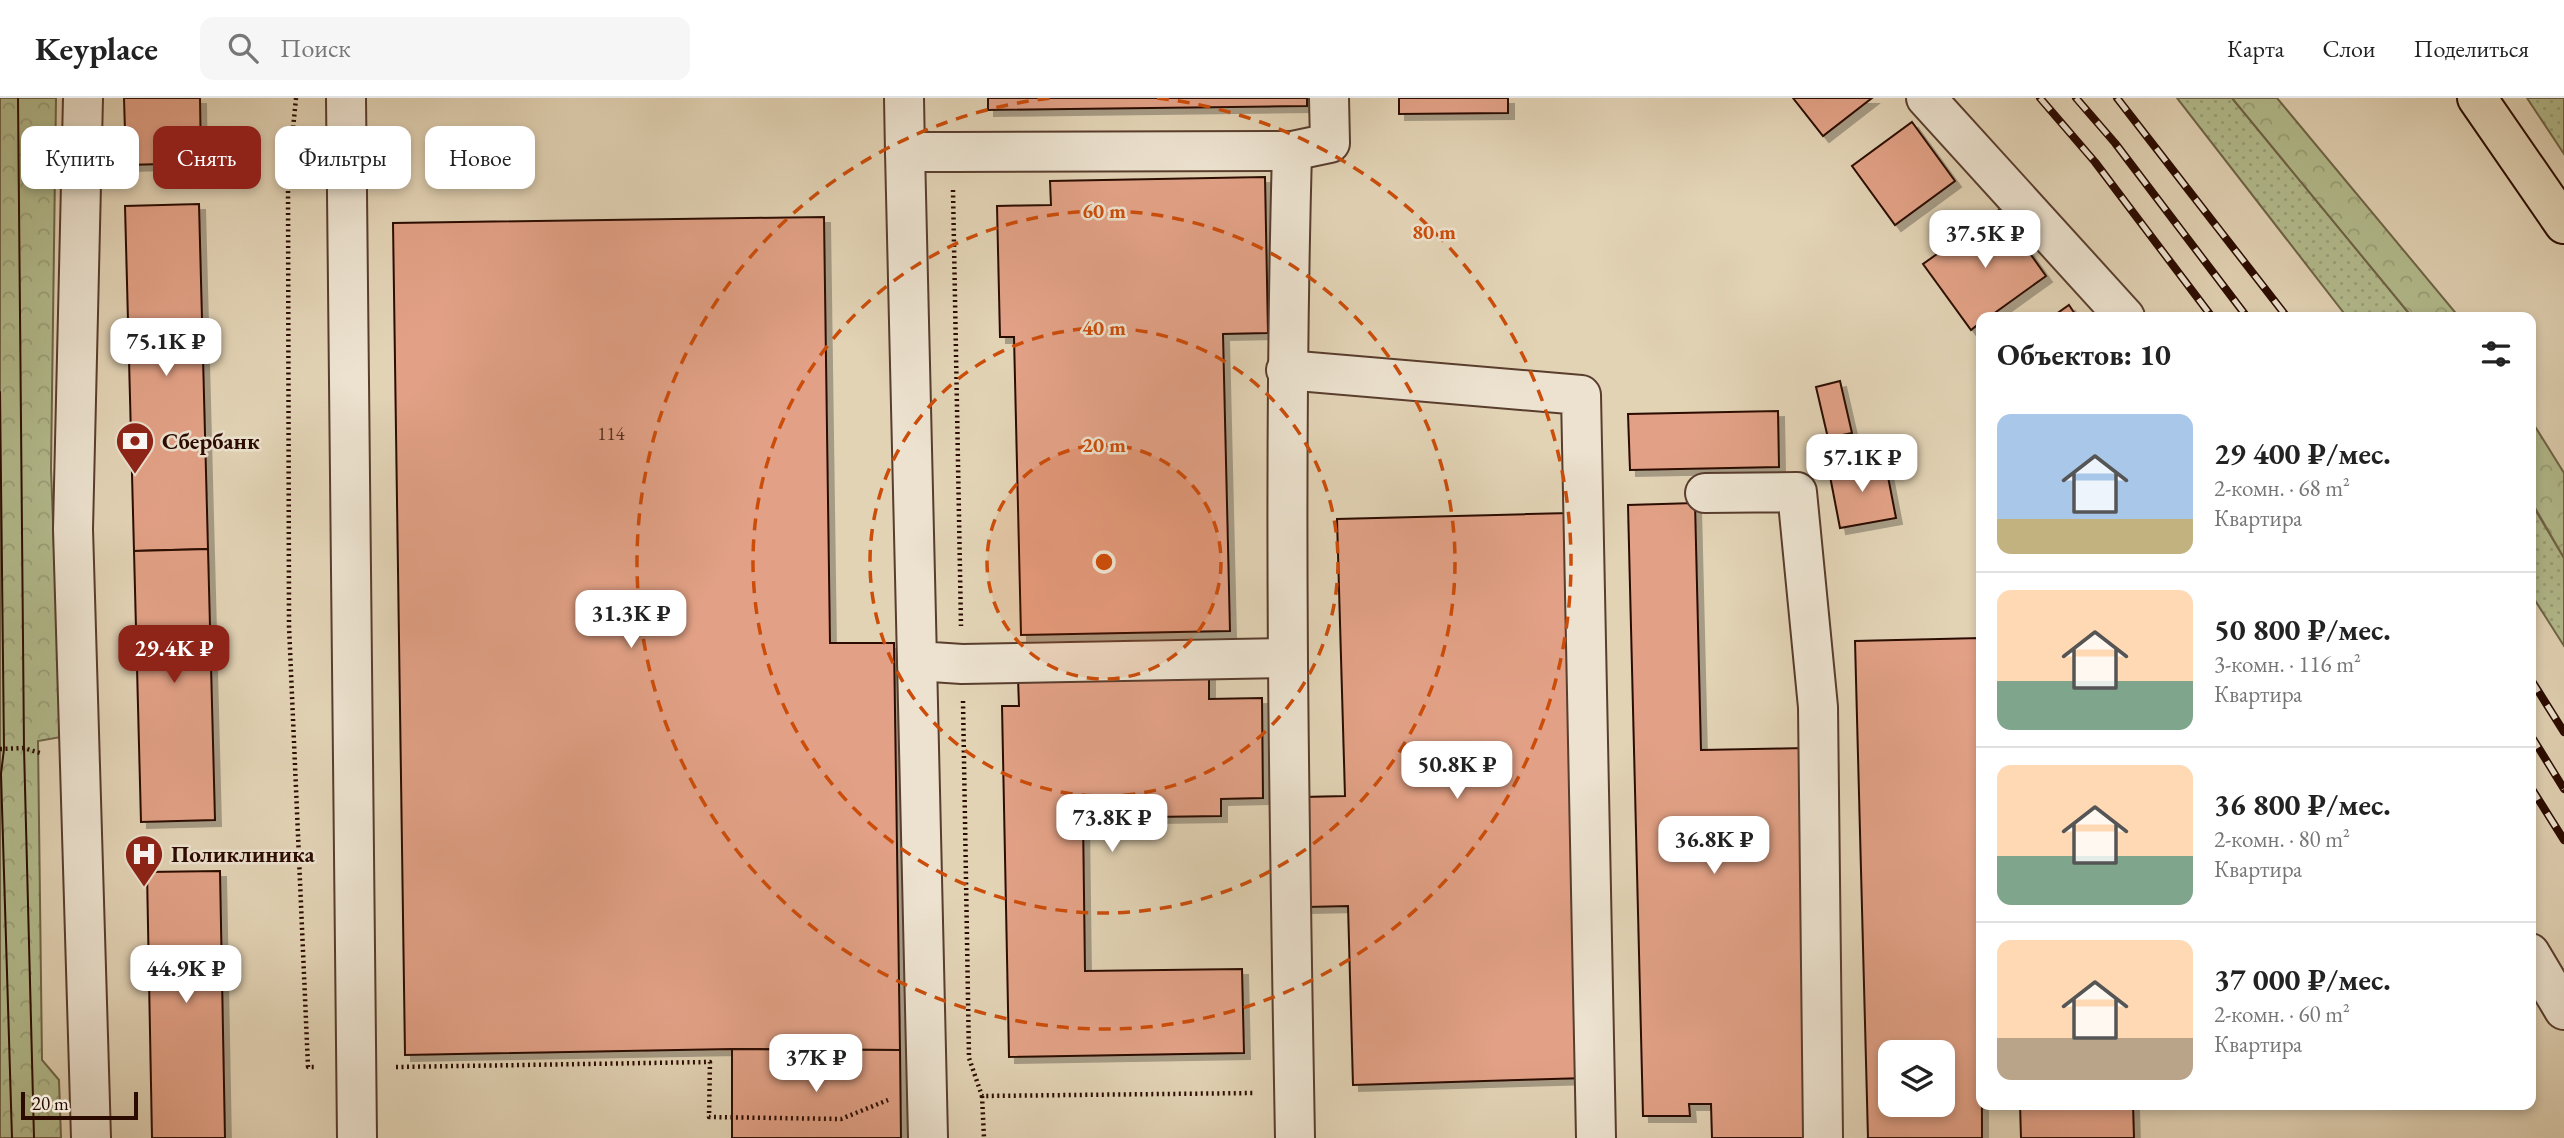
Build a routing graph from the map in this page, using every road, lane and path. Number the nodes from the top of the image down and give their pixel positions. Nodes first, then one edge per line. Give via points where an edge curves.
1 (83, 98) edge
2 (296, 98) edge
3 (346, 98) edge
4 (904, 98) edge
5 (1329, 98) edge
6 (1926, 98) edge
7 (2477, 98) edge
8 (1292, 151) junction
9 (905, 152) junction
10 (953, 152) junction
11 (2564, 225) edge
12 (2120, 312) edge
13 (1286, 370) junction
14 (1705, 493) dead end
15 (1286, 659) junction
16 (917, 661) junction
17 (962, 664) junction
18 (0, 750) edge
19 (40, 752) dead end
20 (2536, 963) edge
21 (2564, 1010) edge
22 (969, 1058) junction
23 (356, 1067) junction
24 (927, 1084) junction
25 (1294, 1093) junction
26 (982, 1096) junction
27 (90, 1138) edge
28 (357, 1138) edge
29 (928, 1138) edge
30 (984, 1138) edge
31 (1295, 1138) edge
32 (1597, 1138) edge
33 (1823, 1138) edge

1 - 27 lane via 74,528
2 - 23 path via 288,180 289,626 307,1067
3 - 23 lane
4 - 9 lane
5 - 8 lane via 1330,143
6 - 12 lane
7 - 11 main road
8 - 10 lane
8 - 13 lane
9 - 10 lane
9 - 16 lane
10 - 17 path
13 - 15 lane
13 - 32 lane via 1581,395
14 - 33 lane via 1797,492 1818,708
15 - 17 lane
15 - 25 lane
16 - 17 lane
16 - 24 lane
17 - 22 path
18 - 19 path
20 - 21 lane
22 - 24 path
22 - 26 path
23 - 24 path via 710,1062 709,1116 841,1119
23 - 28 lane
24 - 29 lane
25 - 26 path
25 - 31 lane
26 - 30 path

